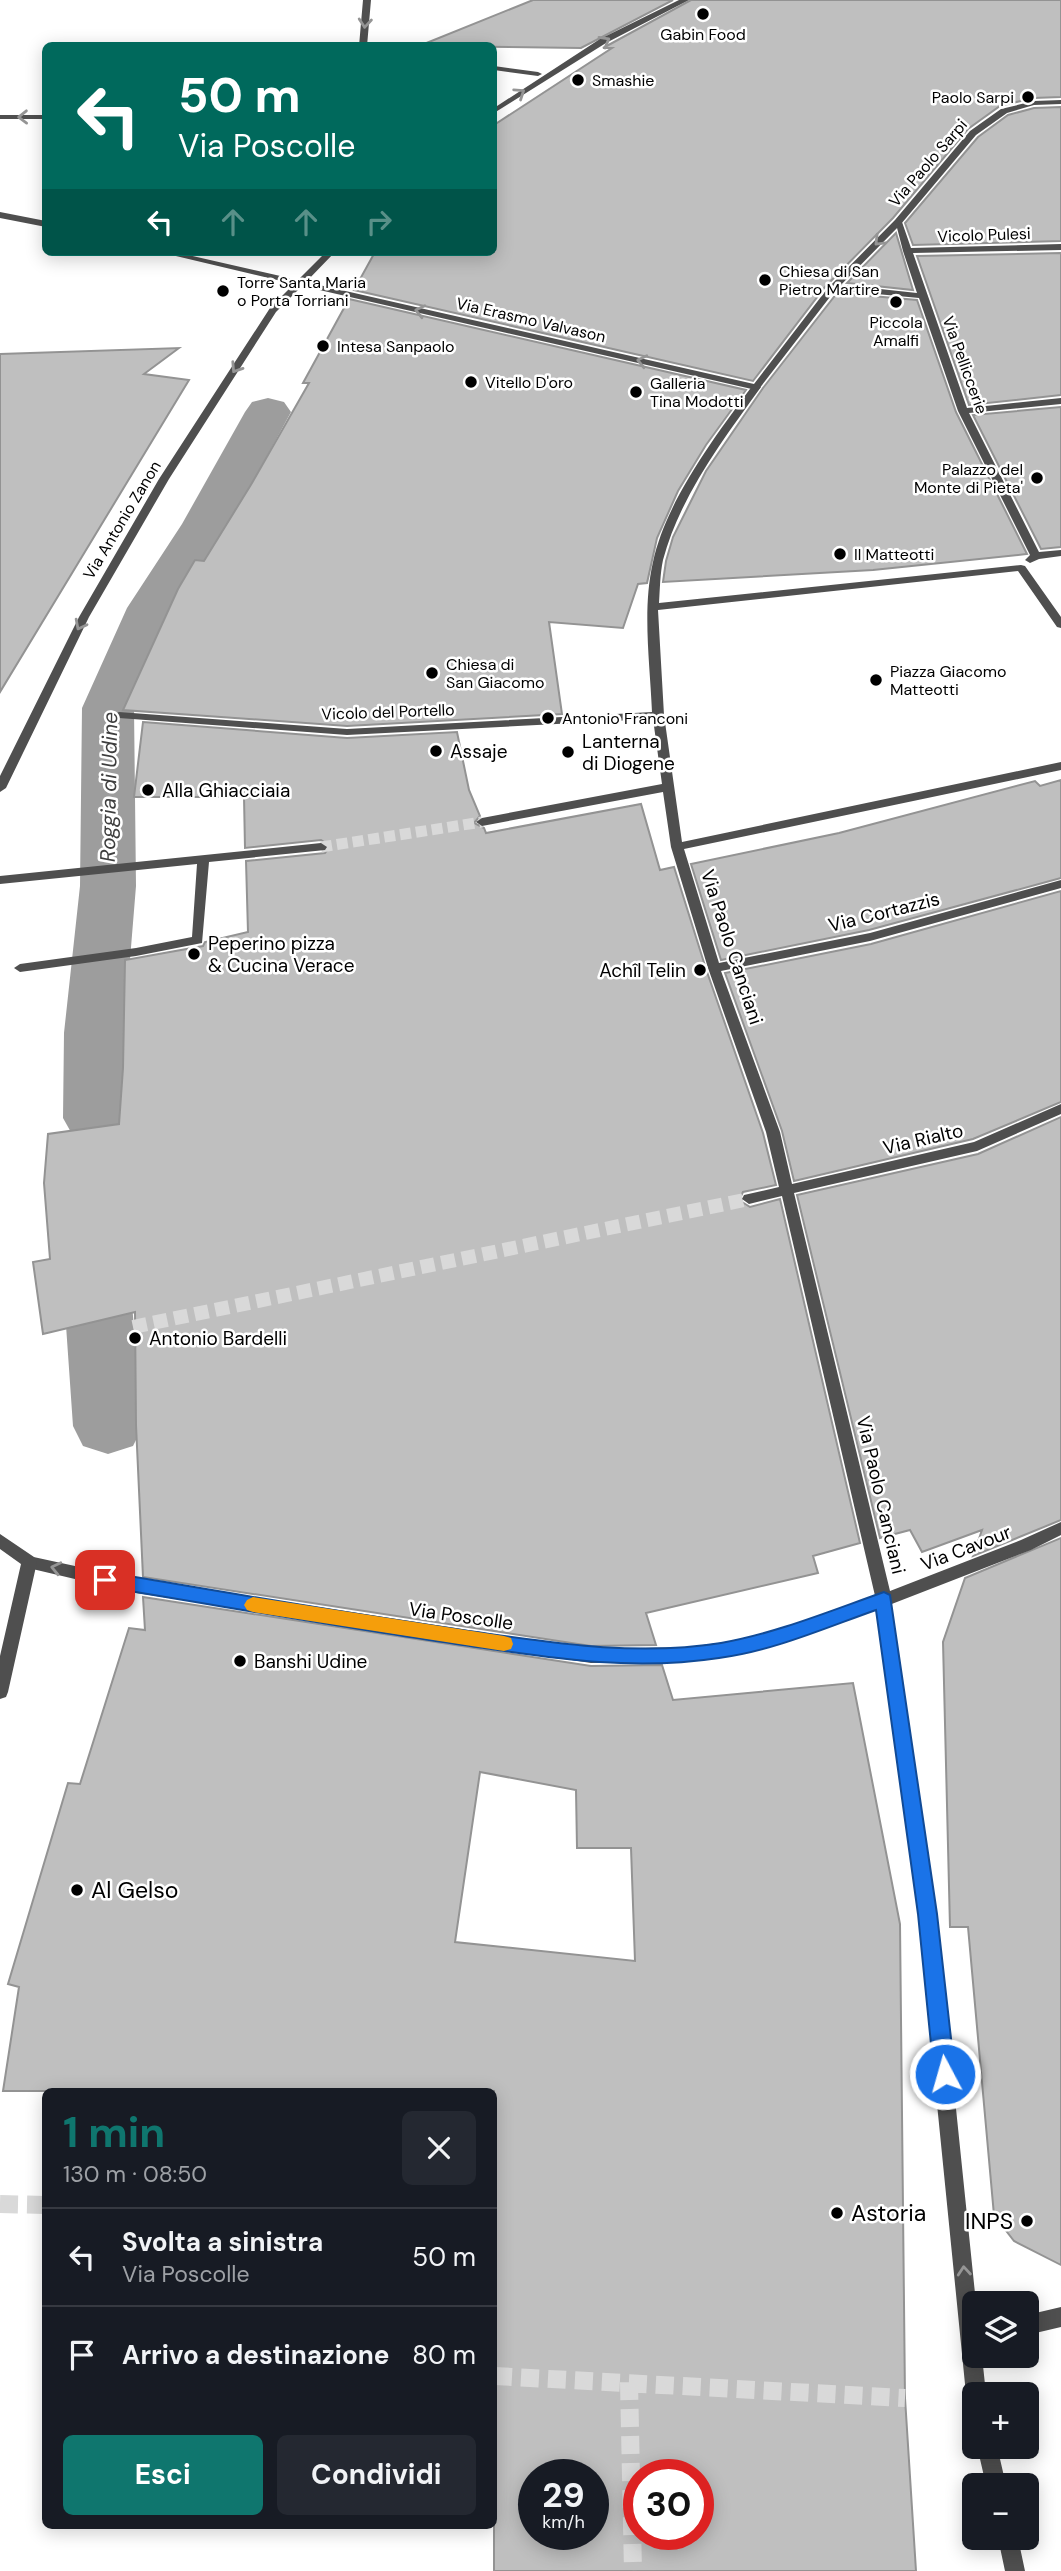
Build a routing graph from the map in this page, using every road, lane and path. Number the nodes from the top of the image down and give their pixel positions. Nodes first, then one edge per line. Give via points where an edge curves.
1 (367, 0) edge
2 (685, 0) edge
3 (363, 42) edge
4 (497, 70) edge
5 (542, 75) junction
6 (1061, 102) edge
7 (497, 109) edge
8 (0, 117) edge
9 (42, 117) edge
10 (0, 215) edge
11 (898, 222) junction
12 (42, 223) edge
13 (1061, 247) edge
14 (907, 251) junction
15 (180, 256) edge
16 (327, 256) edge
17 (298, 284) junction
18 (834, 287) junction
19 (923, 296) junction
20 (756, 387) junction
21 (1061, 401) edge
22 (963, 411) junction
23 (1061, 553) edge
24 (1036, 556) junction
25 (1021, 568) junction
26 (653, 607) junction
27 (1061, 625) edge
28 (119, 715) dead end
29 (658, 715) junction
30 (1061, 766) edge
31 (668, 787) junction
32 (0, 788) edge
33 (482, 822) tunnel mouth
34 (321, 847) tunnel mouth
35 (677, 847) junction
36 (203, 860) junction
37 (0, 880) edge
38 (1061, 884) edge
39 (20, 968) dead end
40 (714, 968) junction
41 (1061, 1109) edge
42 (788, 1190) junction
43 (749, 1199) tunnel mouth
44 (1061, 1528) edge
45 (0, 1540) edge
46 (0, 1555) edge
47 (29, 1562) junction
48 (884, 1600) junction
49 (0, 1692) edge
50 (967, 2291) edge
51 (1061, 2316) edge
52 (1039, 2322) edge
53 (1011, 2550) edge
54 (1015, 2571) edge

1 -> 3 street
5 -> 2 street
4 - 5 street
7 -> 5 street
6 - 11 street, Via Paolo Sarpi via 1017,107 984,124
9 -> 8 street
10 - 12 street
11 - 14 street, Via Paolo Sarpi
11 -> 18 street, Via Paolo Sarpi
13 - 14 street, Vicolo Pulesi
14 - 19 street, Via Paolo Sarpi
15 - 17 street, Via Erasmo Valvason
16 - 17 street, Via Antonio Zanon
20 -> 17 street, Via Erasmo Valvason
17 -> 32 street, Via Antonio Zanon via 273,310 164,479 84,617
18 - 19 street
18 - 20 street, Via Paolo Sarpi
19 - 22 street, Via Pelliccerie
20 - 26 street, Via Paolo Sarpi via 719,437 677,509 658,561
21 - 22 street
22 - 24 street, Via Pelliccerie
23 - 24 street
24 - 25 street
25 - 26 street
25 - 27 street
26 - 29 street
28 - 29 street, Vicolo del Portello via 347,732
29 - 31 street
30 - 35 street
31 - 33 street
31 - 35 street
34 - 36 street
35 - 40 street, Via Paolo Canciani
36 - 37 street
36 - 39 street via 198,940
38 - 40 street, Via Cortazzis via 870,937
40 - 42 street, Via Paolo Canciani via 773,1132
41 - 42 street, Via Rialto via 977,1146
42 - 43 street, Via Rialto
42 - 48 street, Via Paolo Canciani
44 - 48 street, Via Cavour
45 - 47 street
46 - 47 street, Via Poscolle
48 -> 47 street, Via Poscolle via 771,1639 720,1651 591,1656 130,1586
47 - 49 street
50 -> 48 street, Via Paolo Canciani via 927,1914
51 - 52 street
53 - 54 street

